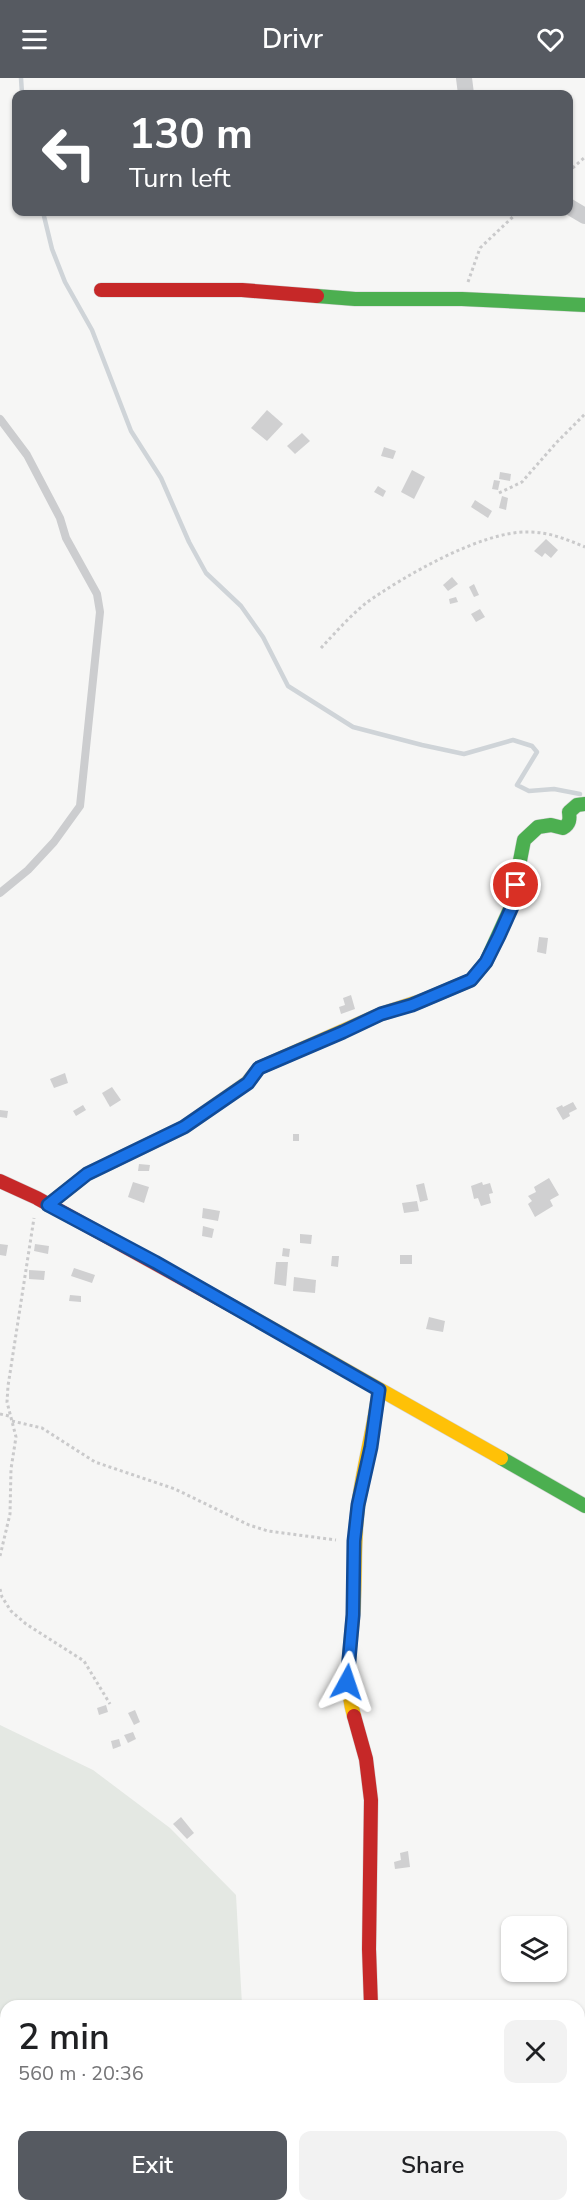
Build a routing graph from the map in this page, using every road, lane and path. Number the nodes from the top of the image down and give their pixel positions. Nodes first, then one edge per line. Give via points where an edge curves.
1 (585, 157) edge
2 (573, 168) edge
3 (514, 216) edge
4 (101, 290) dead end
5 (462, 299) junction
6 (585, 305) edge
7 (585, 414) edge
8 (0, 419) edge
9 (499, 493) dead end
10 (585, 547) edge
11 (321, 648) dead end
12 (585, 804) edge
13 (0, 893) edge
14 (0, 1181) edge
15 (43, 1202) junction
16 (379, 1390) junction
17 (0, 1414) edge
18 (9, 1416) junction
19 (12, 1421) junction
20 (585, 1506) edge
21 (354, 1541) junction
22 (0, 1556) edge
23 (0, 1589) edge
24 (110, 1704) dead end
25 (371, 2000) edge

1 - 2 path
3 - 5 path via 480,248
4 - 5 street via 242,290 355,298
5 - 6 street
7 - 9 path via 522,482
8 - 13 lane via 27,455 60,518 66,538 97,594 100,612 80,806 54,842
10 - 11 path via 553,534 502,534 426,566 365,604
12 - 15 street via 572,807 567,826 538,827 524,840 512,907 486,962 471,980 381,1014 259,1068 248,1083 184,1127 87,1174
14 - 15 street
15 - 16 street
15 - 18 path via 12,1352
16 - 20 street
16 - 21 street
17 - 18 path
18 - 19 path
19 - 21 path via 42,1428 95,1462 175,1489 249,1526
19 - 22 path via 16,1437 10,1514
21 - 25 street via 347,1682 366,1759 370,1800
23 - 24 path via 11,1611 26,1624 84,1661

